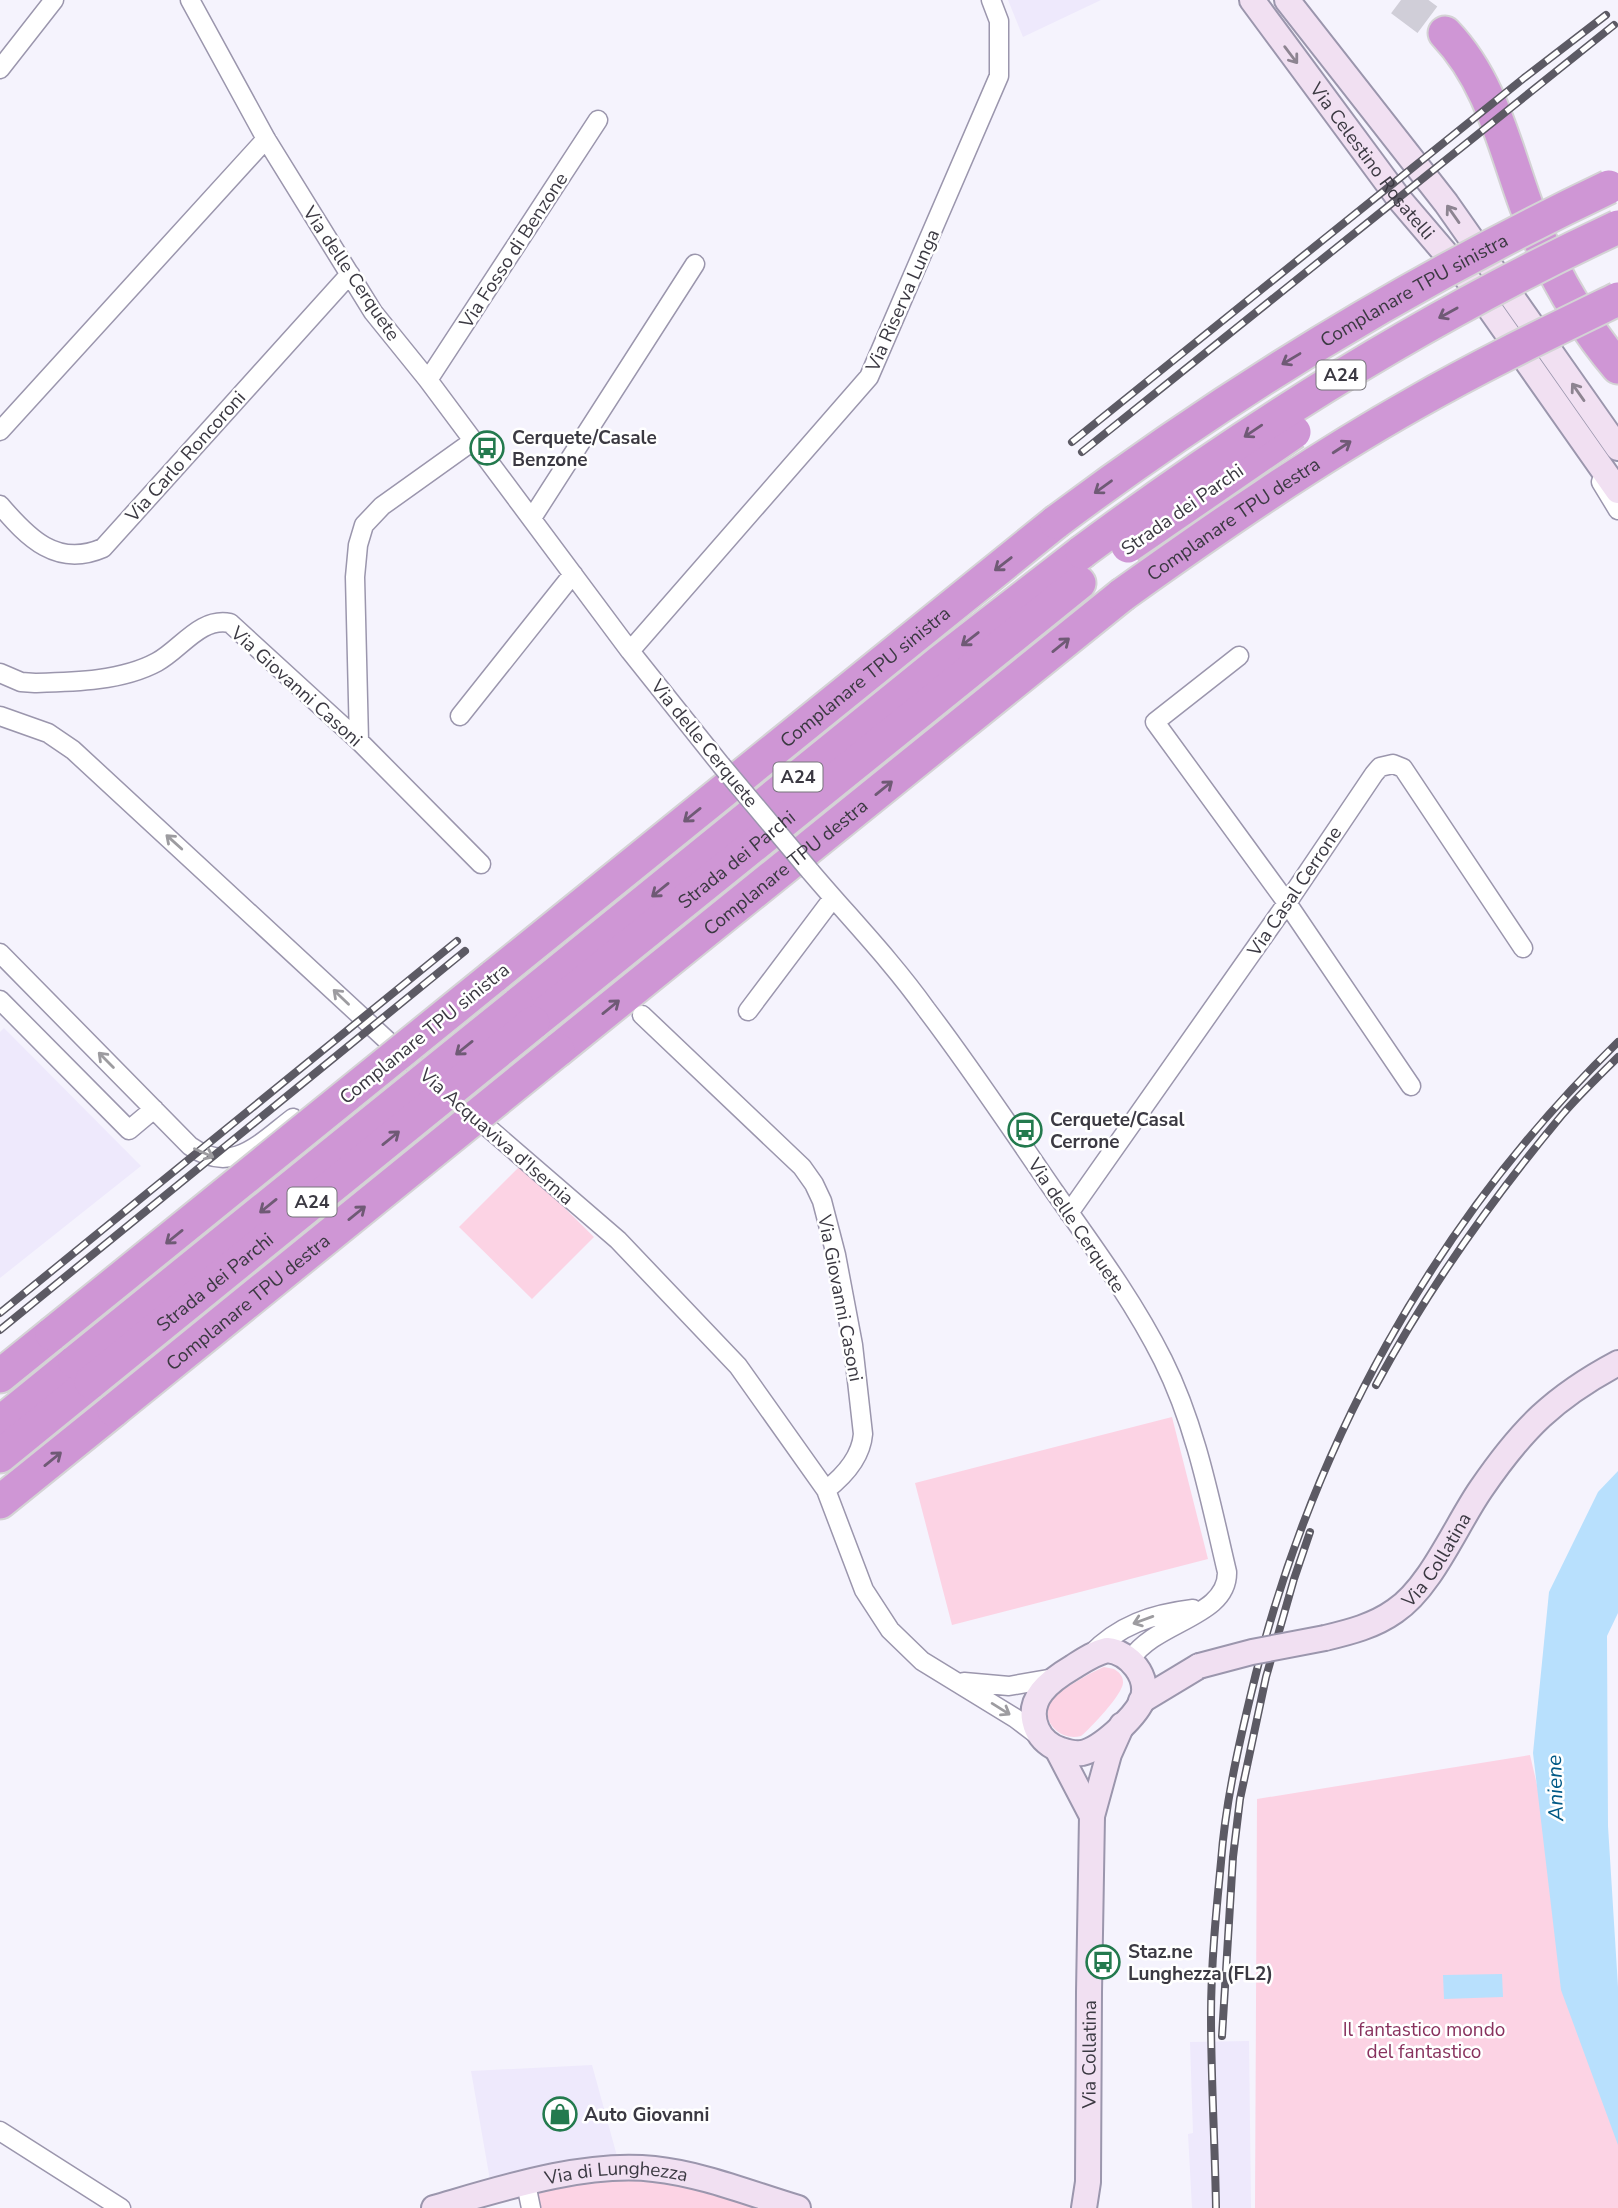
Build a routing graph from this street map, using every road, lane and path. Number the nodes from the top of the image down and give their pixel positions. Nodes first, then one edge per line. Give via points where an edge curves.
1 (54, 0) edge
2 (190, 0) edge
3 (991, 0) edge
4 (1252, 0) edge
5 (1287, 0) edge
6 (0, 69) edge
7 (597, 120) dead end
8 (266, 139) junction
9 (1614, 185) edge
10 (1618, 228) edge
11 (1618, 251) edge
12 (695, 264) dead end
13 (350, 274) junction
14 (1618, 299) edge
15 (1618, 334) edge
16 (1618, 367) edge
17 (428, 380) junction
18 (1552, 401) junction
19 (0, 431) edge
20 (473, 441) junction
21 (1615, 444) edge
22 (1618, 491) edge
23 (0, 505) edge
24 (1618, 510) edge
25 (532, 518) junction
26 (1088, 561) junction
27 (573, 574) junction
28 (630, 651) junction
29 (1240, 656) dead end
30 (0, 673) edge
31 (0, 716) edge
32 (460, 716) dead end
33 (359, 741) junction
34 (481, 864) dead end
35 (833, 898) junction
36 (1287, 903) junction
37 (1524, 948) dead end
38 (0, 953) edge
39 (0, 1000) edge
40 (748, 1011) dead end
41 (642, 1014) dead end
42 (391, 1044) junction
43 (1411, 1086) dead end
44 (154, 1109) junction
45 (1069, 1213) junction
46 (1618, 1363) edge
47 (83, 1372) junction
48 (0, 1376) edge
49 (0, 1423) edge
50 (0, 1456) edge
51 (826, 1490) junction
52 (0, 1502) edge
53 (1210, 1607) junction
54 (1088, 1658) junction
55 (1134, 1664) junction
56 (1199, 1666) junction
57 (1054, 1678) junction
58 (954, 1680) junction
59 (1141, 1701) junction
60 (1122, 1726) junction
61 (1051, 1745) junction
62 (1092, 1816) junction
63 (0, 2132) edge
64 (529, 2196) edge
65 (448, 2206) edge
66 (121, 2208) edge
67 (798, 2208) edge
68 (1084, 2208) edge

1 - 6 street
2 - 8 street, Via delle Cerquete
3 - 28 street, Via Riserva Lunga via 999,21 999,76 869,377
4 -> 18 street, Via Celestino Rosatelli via 1400,200 1476,289
21 -> 5 street, Via Celestino Rosatelli via 1446,203
7 - 17 street, Via Fosso di Benzone
8 - 13 street, Via delle Cerquete
8 - 19 street
9 -> 48 highway, Complanare TPU sinistra, bridge via 1336,331 1152,452 1056,522
10 -> 26 highway, Strada dei Parchi / A24, bridge via 1454,310 1348,370 1202,465
11 - 26 highway, Strada dei Parchi / A24, bridge via 1490,316 1352,395
12 - 25 street
13 - 17 street, Via delle Cerquete via 373,312
13 - 23 street, Via Carlo Roncoroni via 103,548 71,556 47,547 19,528
52 -> 14 highway, Complanare TPU destra, bridge via 1122,595 1377,425 1474,370
15 - 16 highway via 1564,241 1499,81 1480,49 1451,27 1483,87 1553,268
17 - 20 street, Via delle Cerquete
18 - 22 street, Via Celestino Rosatelli
18 - 24 street
20 - 25 street, Via delle Cerquete
20 - 33 street via 382,506 364,525 355,576
25 - 27 street, Via delle Cerquete
26 - 47 highway, Strada dei Parchi / A24, bridge
27 - 28 street, Via delle Cerquete
27 - 32 street
28 - 35 street, Via delle Cerquete, bridge
29 - 36 street via 1155,722
30 - 33 street, Via Giovanni Casoni via 35,683 122,675 157,662 208,624 230,623
42 -> 31 street, Via Acquaviva d'Isernia via 73,750 39,729
33 - 34 street, Via Giovanni Casoni
35 - 40 street
35 - 45 street, Via delle Cerquete via 926,1009
36 - 37 street, Via Casal Cerrone via 1374,774 1395,764 1405,772
36 - 43 street
36 - 45 street, Via Casal Cerrone
44 -> 38 street
39 - 44 street via 129,1130
41 - 51 street, Via Giovanni Casoni via 802,1167 822,1201 853,1345 863,1434 851,1465
44 -> 42 street via 203,1155 236,1158
42 - 51 street, Via Acquaviva d'Isernia via 618,1240 738,1366
45 - 53 street, Via delle Cerquete via 1146,1330 1182,1406 1227,1572 1223,1593
46 - 56 street, Via Collatina, bridge via 1560,1399 1523,1434 1480,1490 1408,1601 1372,1624
47 - 49 highway, Strada dei Parchi / A24
47 - 50 highway, Strada dei Parchi / A24
51 - 58 street via 861,1583 879,1615 905,1647
53 -> 54 street via 1168,1612 1137,1622 1107,1638
53 - 55 street via 1140,1647
54 - 55 street via 1107,1650 1121,1653
54 - 57 street
55 - 56 street, Via Collatina via 1153,1671
55 - 59 street via 1143,1689
56 - 59 street, Via Collatina
57 - 58 street via 1009,1686
57 - 61 street via 1035,1706 1036,1727
58 -> 61 street
59 - 60 street
60 - 61 street via 1085,1752 1071,1753
60 - 62 street, Via Collatina
61 - 62 street, Via Collatina
62 - 68 street, Via Collatina
63 - 66 street
64 - 65 street, Via di Lunghezza
64 - 67 street, Via di Lunghezza via 592,2170 648,2168

